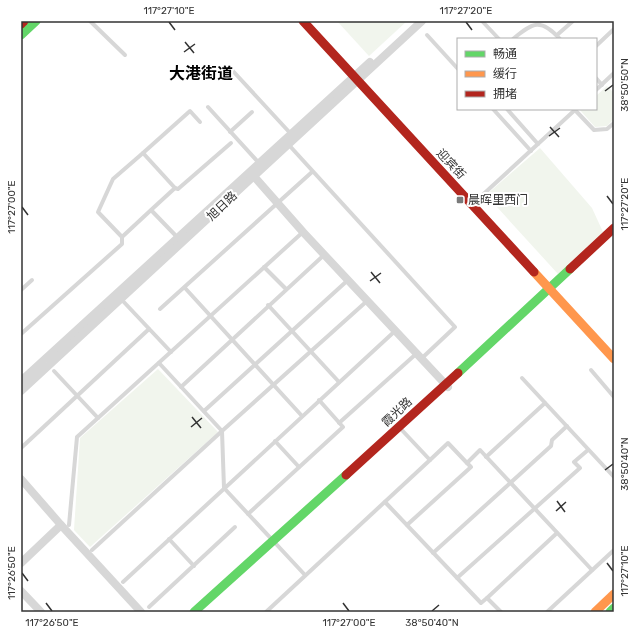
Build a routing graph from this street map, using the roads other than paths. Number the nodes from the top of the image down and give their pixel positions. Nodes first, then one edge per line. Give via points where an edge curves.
1 (24, 21) edge
2 (36, 21) edge
3 (90, 21) edge
4 (303, 21) edge
5 (312, 21) edge
6 (414, 21) edge
7 (422, 21) edge
8 (482, 21) edge
9 (490, 21) edge
10 (573, 21) edge
11 (21, 24) edge
12 (486, 25) junction
13 (614, 30) edge
14 (21, 35) edge
15 (427, 35) dead end
16 (559, 37) edge
17 (498, 38) edge
18 (514, 38) edge
19 (597, 45) edge
20 (126, 55) dead end
21 (457, 68) edge
22 (232, 70) dead end
23 (614, 73) edge
24 (358, 77) junction
25 (597, 79) edge
26 (602, 85) junction
27 (597, 89) edge
28 (208, 108) dead end
29 (494, 110) edge
30 (508, 110) edge
31 (575, 110) edge
32 (577, 110) edge
33 (252, 112) dead end
34 (200, 122) dead end
35 (614, 123) edge
36 (230, 132) junction
37 (293, 137) junction
38 (231, 142) dead end
39 (287, 143) junction
40 (538, 144) junction
41 (143, 152) junction
42 (531, 152) junction
43 (262, 166) junction
44 (312, 172) junction
45 (252, 174) junction
46 (175, 188) junction
47 (477, 200) junction
48 (278, 204) junction
49 (151, 210) junction
50 (614, 228) edge
51 (303, 232) junction
52 (614, 234) edge
53 (122, 237) junction
54 (178, 238) junction
55 (324, 255) junction
56 (264, 267) junction
57 (32, 280) dead end
58 (348, 280) junction
59 (185, 288) junction
60 (552, 288) junction
61 (286, 289) junction
62 (21, 290) edge
63 (119, 297) junction
64 (367, 301) junction
65 (268, 305) junction
66 (160, 309) dead end
67 (210, 316) junction
68 (149, 329) junction
69 (292, 331) junction
70 (395, 331) junction
71 (21, 334) edge
72 (232, 340) junction
73 (614, 350) edge
74 (311, 351) junction
75 (171, 352) junction
76 (419, 356) junction
77 (614, 359) edge
78 (159, 363) junction
79 (254, 365) junction
80 (591, 370) dead end
81 (54, 371) dead end
82 (522, 378) dead end
83 (21, 382) edge
84 (339, 382) junction
85 (273, 386) junction
86 (446, 386) junction
87 (181, 387) junction
88 (21, 391) edge
89 (78, 396) junction
90 (614, 397) edge
91 (319, 400) junction
92 (545, 403) junction
93 (204, 412) junction
94 (302, 416) junction
95 (98, 418) junction
96 (339, 423) junction
97 (567, 426) junction
98 (400, 428) junction
99 (222, 431) junction
100 (275, 440) junction
101 (21, 448) edge
102 (588, 450) junction
103 (486, 457) junction
104 (430, 460) junction
105 (467, 463) junction
106 (299, 467) junction
107 (614, 478) edge
108 (21, 479) edge
109 (510, 482) junction
110 (224, 488) junction
111 (385, 502) junction
112 (534, 508) junction
113 (248, 514) junction
114 (65, 525) junction
115 (407, 525) junction
116 (235, 527) dead end
117 (557, 533) junction
118 (169, 539) junction
119 (274, 543) junction
120 (92, 550) dead end
121 (614, 550) edge
122 (433, 553) junction
123 (21, 563) edge
124 (194, 566) junction
125 (592, 570) junction
126 (305, 575) junction
127 (457, 578) junction
128 (123, 582) dead end
129 (21, 591) edge
130 (614, 594) edge
131 (488, 598) junction
132 (149, 607) dead end
133 (614, 608) edge
134 (41, 612) edge
135 (141, 612) edge
136 (194, 612) edge
137 (201, 612) edge
138 (266, 612) edge
139 (501, 612) edge
140 (547, 612) edge
141 (595, 612) edge
142 (610, 612) edge

1 - 11 main road
2 - 14 main road
3 - 20 lane
4 - 24 main road, 迎宾街
5 - 24 main road, 迎宾街
6 - 24 street, 旭日路
7 - 24 street, 旭日路
8 - 12 lane
9 - 12 lane
10 - 16 lane
12 - 17 lane
13 - 19 lane
15 - 21 lane
16 - 18 lane via 548,27 536,25 526,27
22 - 37 lane
23 - 26 lane
24 - 37 street, 旭日路
24 - 47 main road, 迎宾街
24 - 60 main road, 迎宾街
25 - 26 lane
26 - 27 lane
28 - 36 lane
29 - 42 lane
30 - 40 lane
31 - 40 lane
32 - 35 lane via 594,130 607,129
33 - 36 lane
34 - 41 lane via 190,111
36 - 43 lane
37 - 39 street, 旭日路
38 - 46 lane via 178,189
39 - 43 street, 旭日路
39 - 44 lane
40 - 42 lane
41 - 46 lane
41 - 53 lane via 113,179 98,212
42 - 47 lane
43 - 45 street, 旭日路
44 - 48 lane
44 - 76 lane via 455,327
45 - 48 street
45 - 54 street, 旭日路
45 - 63 street, 旭日路
46 - 49 lane
47 - 60 main road, 迎宾街
48 - 51 street
48 - 59 lane
49 - 53 lane
49 - 54 lane
50 - 60 main road, 霞光路
51 - 55 street
51 - 56 lane
52 - 60 main road, 霞光路
53 - 71 lane via 122,244
54 - 63 street, 旭日路
55 - 58 street
55 - 61 lane
56 - 61 lane
56 - 67 lane
57 - 62 lane
58 - 64 street
58 - 69 lane
59 - 66 lane
59 - 67 lane
60 - 73 main road, 迎宾街
60 - 77 main road, 迎宾街
60 - 86 main road, 霞光路
61 - 65 lane
63 - 68 lane
63 - 83 street, 旭日路
63 - 88 street, 旭日路
64 - 70 street
64 - 74 lane
65 - 69 lane
65 - 72 lane
67 - 72 lane
67 - 75 lane
68 - 75 lane
68 - 89 lane
69 - 74 lane
69 - 79 lane
70 - 76 street
70 - 84 lane
72 - 79 lane
72 - 87 lane
74 - 84 lane
74 - 85 lane
75 - 78 lane
76 - 86 street
76 - 96 lane
78 - 87 lane
78 - 95 lane
79 - 85 lane
79 - 93 lane
80 - 90 lane
81 - 89 lane
82 - 92 lane
84 - 91 lane
85 - 94 lane
85 - 99 lane
86 - 98 main road, 霞光路
87 - 93 lane
89 - 95 lane
89 - 101 lane
91 - 94 lane
91 - 96 lane
92 - 97 lane
92 - 103 lane
93 - 99 lane
94 - 100 lane
95 - 114 lane via 77,437
96 - 106 lane via 343,427
97 - 102 lane
97 - 109 lane via 552,440 551,446
98 - 104 lane
98 - 119 main road, 霞光路
99 - 110 lane
99 - 120 lane
100 - 106 lane
100 - 110 lane
102 - 107 lane
102 - 112 lane via 574,462 580,468
103 - 105 lane via 480,450
103 - 109 lane
104 - 105 lane via 448,443
104 - 111 lane
105 - 115 lane via 470,467
106 - 113 lane
108 - 114 street
109 - 112 lane
109 - 122 lane
110 - 113 lane
110 - 118 lane
111 - 115 lane
111 - 126 lane
112 - 117 lane
112 - 127 lane
113 - 119 lane
114 - 123 street
114 - 135 street
115 - 122 lane
116 - 124 lane
117 - 125 lane
117 - 131 lane
118 - 124 lane
118 - 128 lane
119 - 126 lane
119 - 136 main road, 霞光路
119 - 137 main road, 霞光路
121 - 125 lane
122 - 127 lane
124 - 132 lane
125 - 140 lane
126 - 138 lane
127 - 131 lane via 481,603
129 - 134 street
130 - 141 main road
131 - 139 lane
133 - 142 main road

